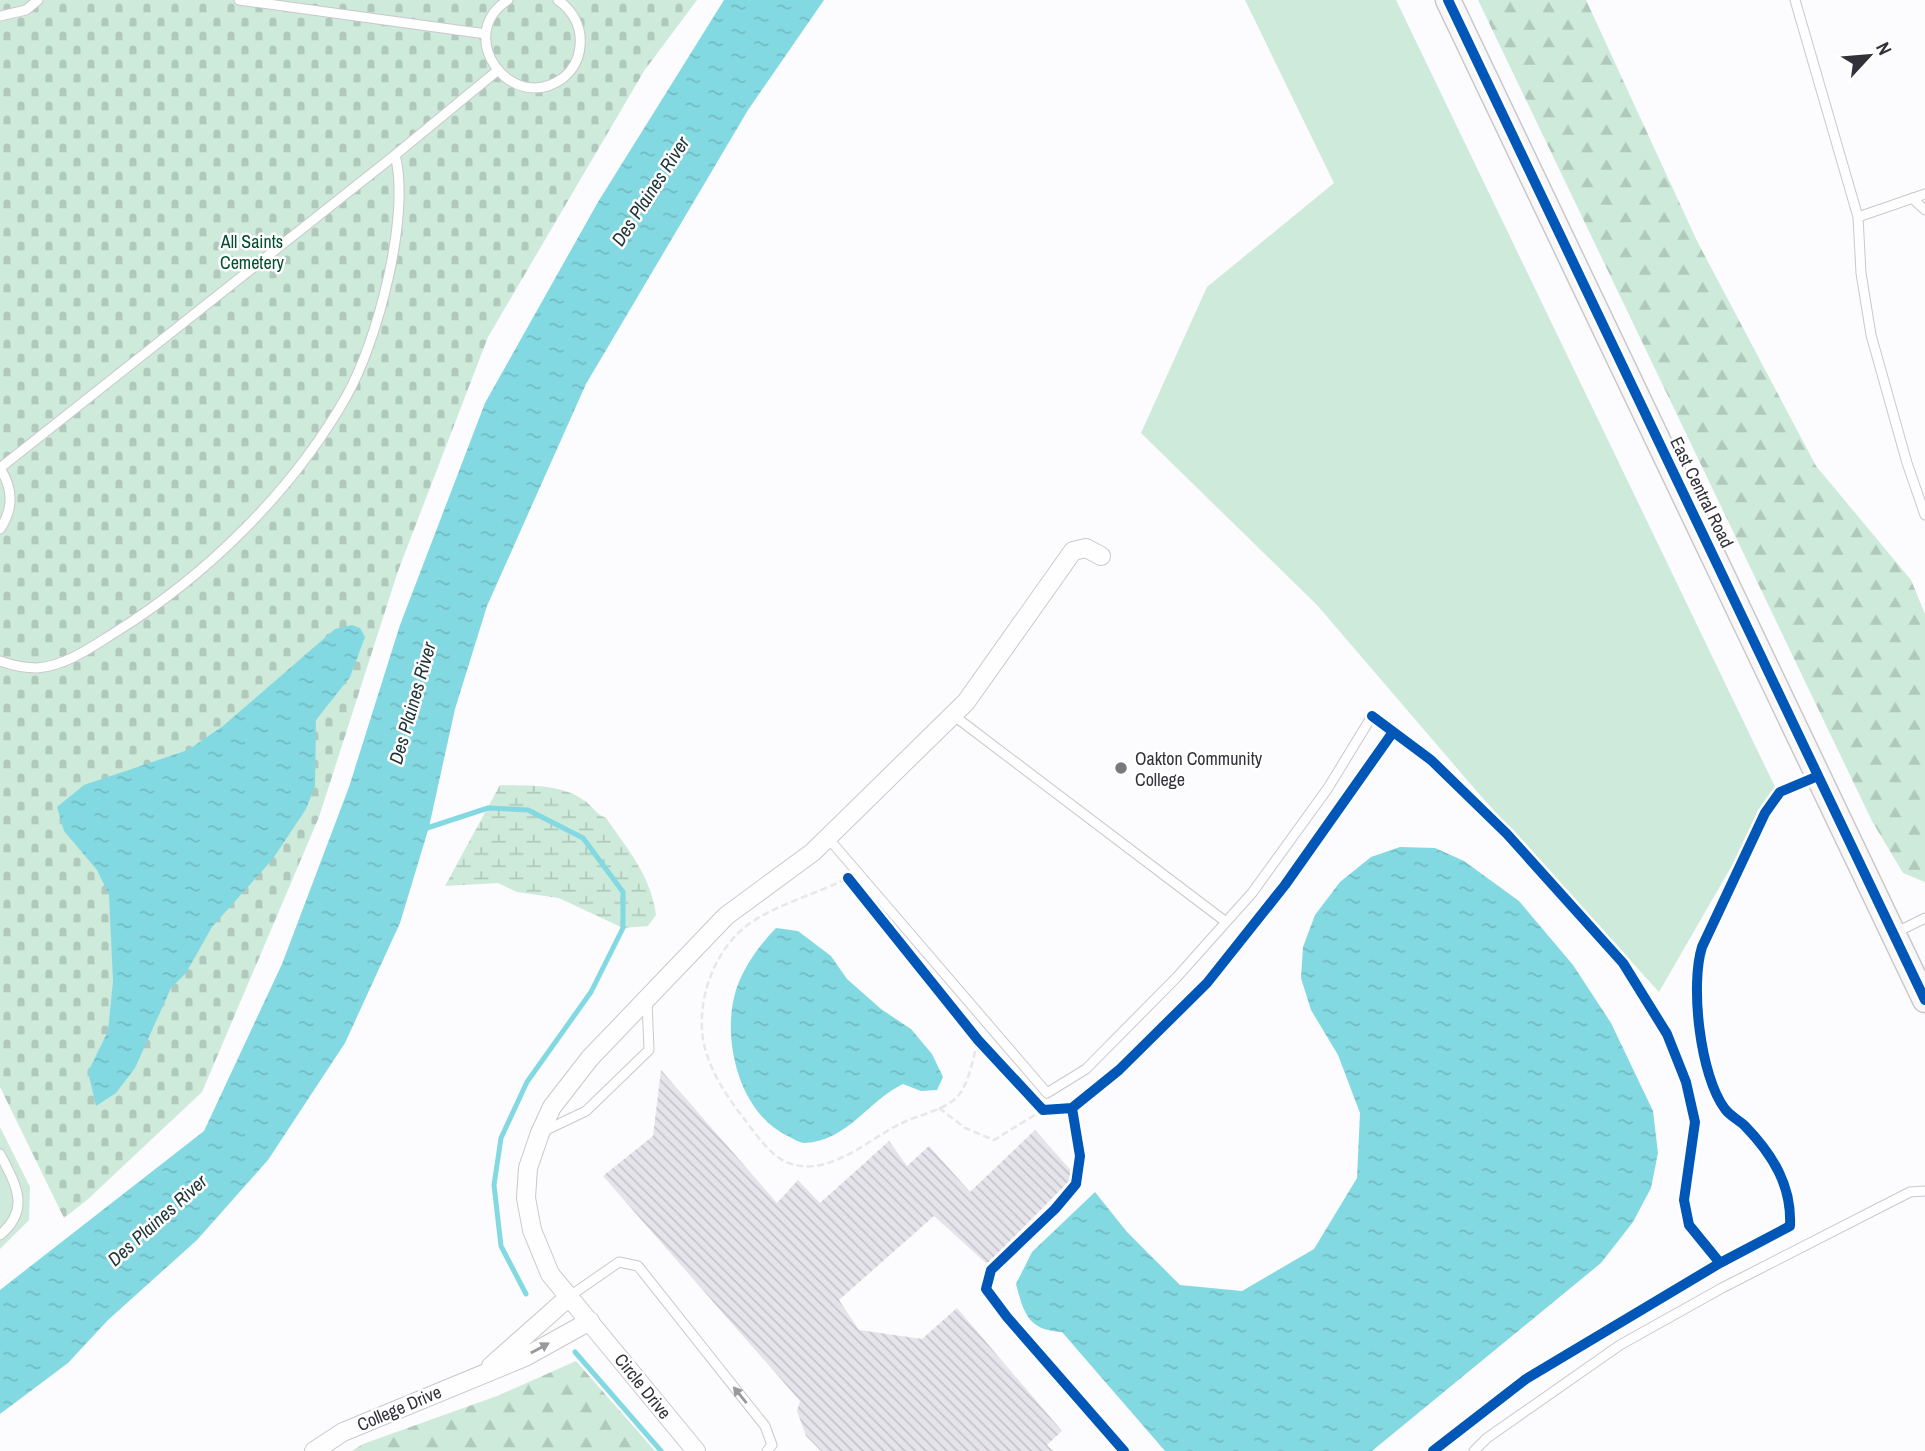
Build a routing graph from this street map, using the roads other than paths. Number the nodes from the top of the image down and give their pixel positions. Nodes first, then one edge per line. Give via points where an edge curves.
1 (38, 0) edge
2 (239, 0) edge
3 (1448, 0) edge
4 (1796, 0) edge
5 (505, 1) edge
6 (565, 2) edge
7 (0, 16) edge
8 (486, 34) junction
9 (497, 71) junction
10 (395, 155) junction
11 (1925, 194) edge
12 (1912, 198) junction
13 (1925, 210) edge
14 (1858, 217) junction
15 (0, 468) edge
16 (1925, 515) edge
17 (0, 529) edge
18 (1101, 556) dead end
19 (0, 661) edge
20 (953, 715) junction
21 (1372, 716) dead end
22 (828, 838) junction
23 (1925, 918) edge
24 (1226, 922) junction
25 (1894, 934) junction
26 (647, 1000) junction
27 (1925, 1000) edge
28 (540, 1133) junction
29 (0, 1154) edge
30 (1925, 1191) edge
31 (0, 1235) edge
32 (569, 1296) junction
33 (590, 1321) junction
34 (487, 1370) junction
35 (314, 1451) edge
36 (696, 1451) edge
37 (767, 1451) edge
38 (1474, 1451) edge

1 - 7 lane via 26,10
2 - 8 lane
3 - 25 main road, East Central Road
4 - 14 lane
5 - 8 lane
6 - 9 lane via 576,18 580,41 575,63 566,75 553,84 530,88 508,81
8 - 9 lane via 487,54
9 - 10 lane
10 - 15 lane
10 - 19 lane via 400,174 393,256 374,329 348,394 317,445 210,561 153,609 61,663 36,668
11 - 12 lane
12 - 13 lane
12 - 14 lane
14 - 16 lane via 1871,335
15 - 17 lane via 11,493 11,507
18 - 20 street, Circle Drive via 1086,548 1073,551
20 - 22 street, Circle Drive
20 - 24 lane
21 - 24 lane via 1328,788
22 - 24 lane via 1047,1093 1086,1069
22 - 26 street, Circle Drive via 726,916
23 - 25 lane
25 - 27 main road, East Central Road
26 - 28 street, Circle Drive via 590,1058 552,1107
26 - 28 lane via 649,1050 586,1111
28 - 32 street, Circle Drive via 528,1168 532,1230 550,1274
29 - 31 lane via 19,1197 17,1217
30 - 38 lane via 1910,1192 1885,1204 1620,1345
32 - 33 street, Circle Drive
32 - 34 street, College Drive
37 -> 32 lane via 772,1445 765,1426 638,1266 619,1262
34 -> 33 street, College Drive via 525,1357
33 - 36 street, Circle Drive
34 - 35 street, College Drive via 343,1432

